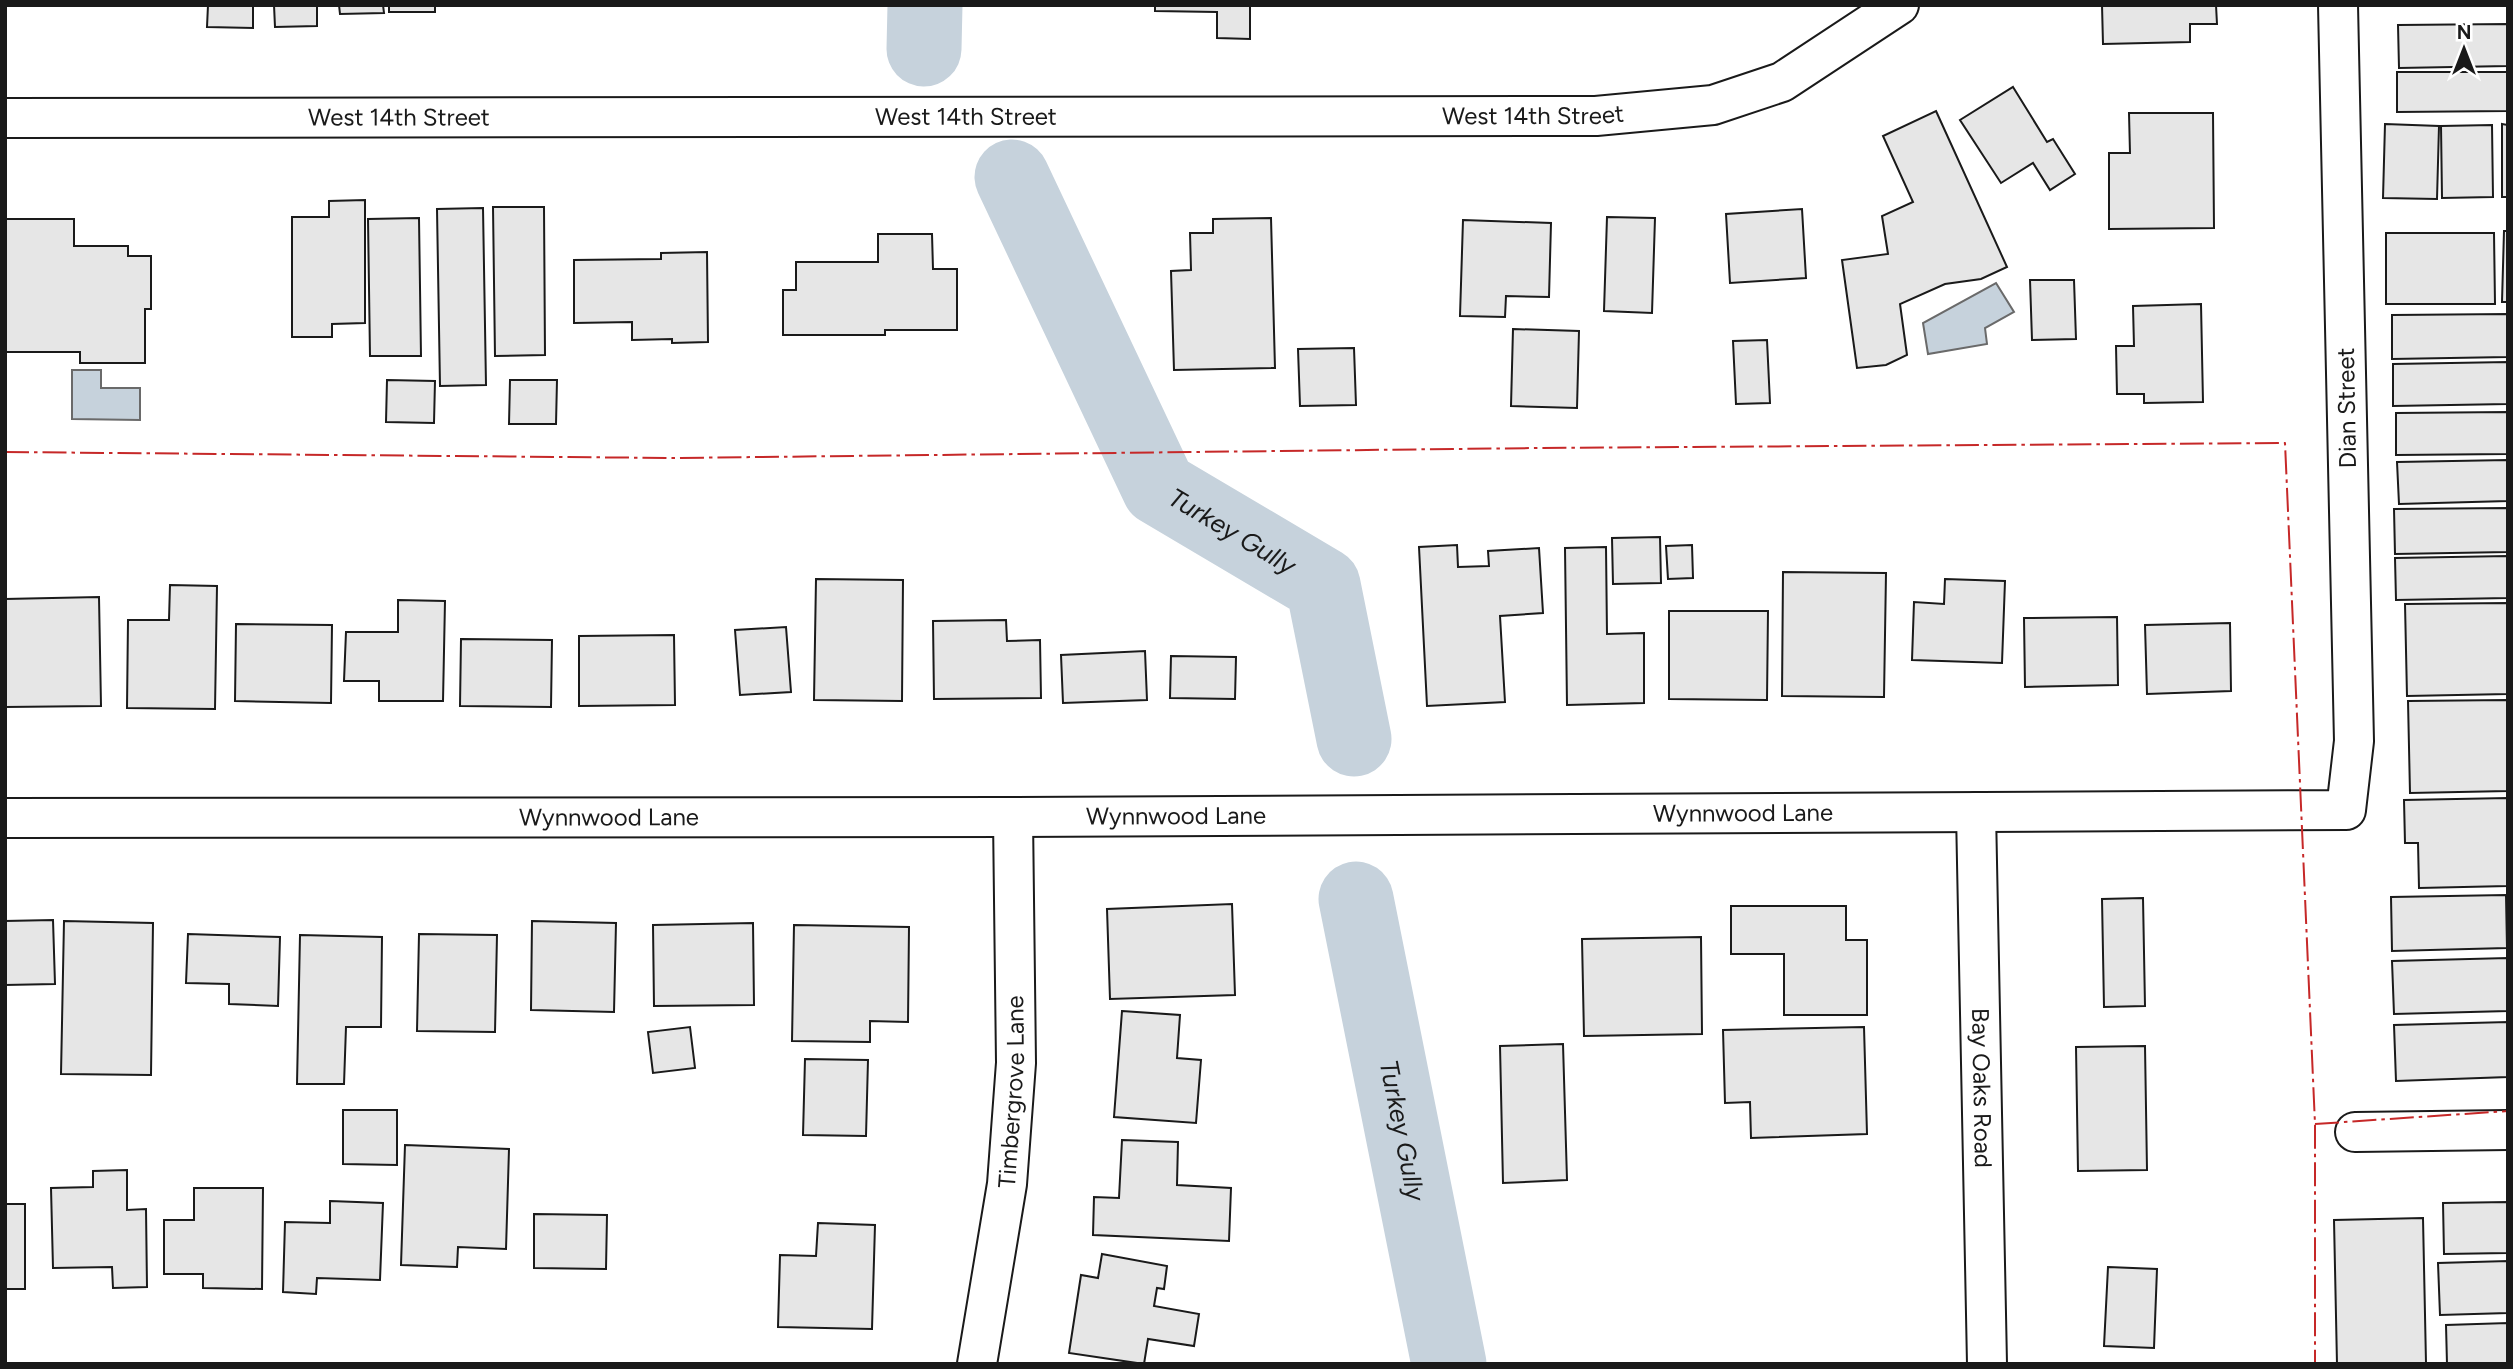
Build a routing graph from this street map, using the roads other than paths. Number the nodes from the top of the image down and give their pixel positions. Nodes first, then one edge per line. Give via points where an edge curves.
1 (1899, 5) edge
2 (2338, 5) edge
3 (5, 118) edge
4 (2346, 810) joint
5 (1976, 812) junction
6 (1013, 817) junction
7 (5, 818) edge
8 (2508, 1130) edge
9 (2354, 1132) dead end
10 (978, 1364) edge
11 (1987, 1364) edge

1 - 3 street, West 14th Street via 1782,82 1713,105 1597,116
2 - 4 street, Dian Street via 2354,741
4 - 5 street, Wynnwood Lane
5 - 6 street, Wynnwood Lane
5 - 11 street, Bay Oaks Road
6 - 7 street, Wynnwood Lane
6 - 10 street, Timbergrove Lane via 1016,1063 1007,1184
8 - 9 street

